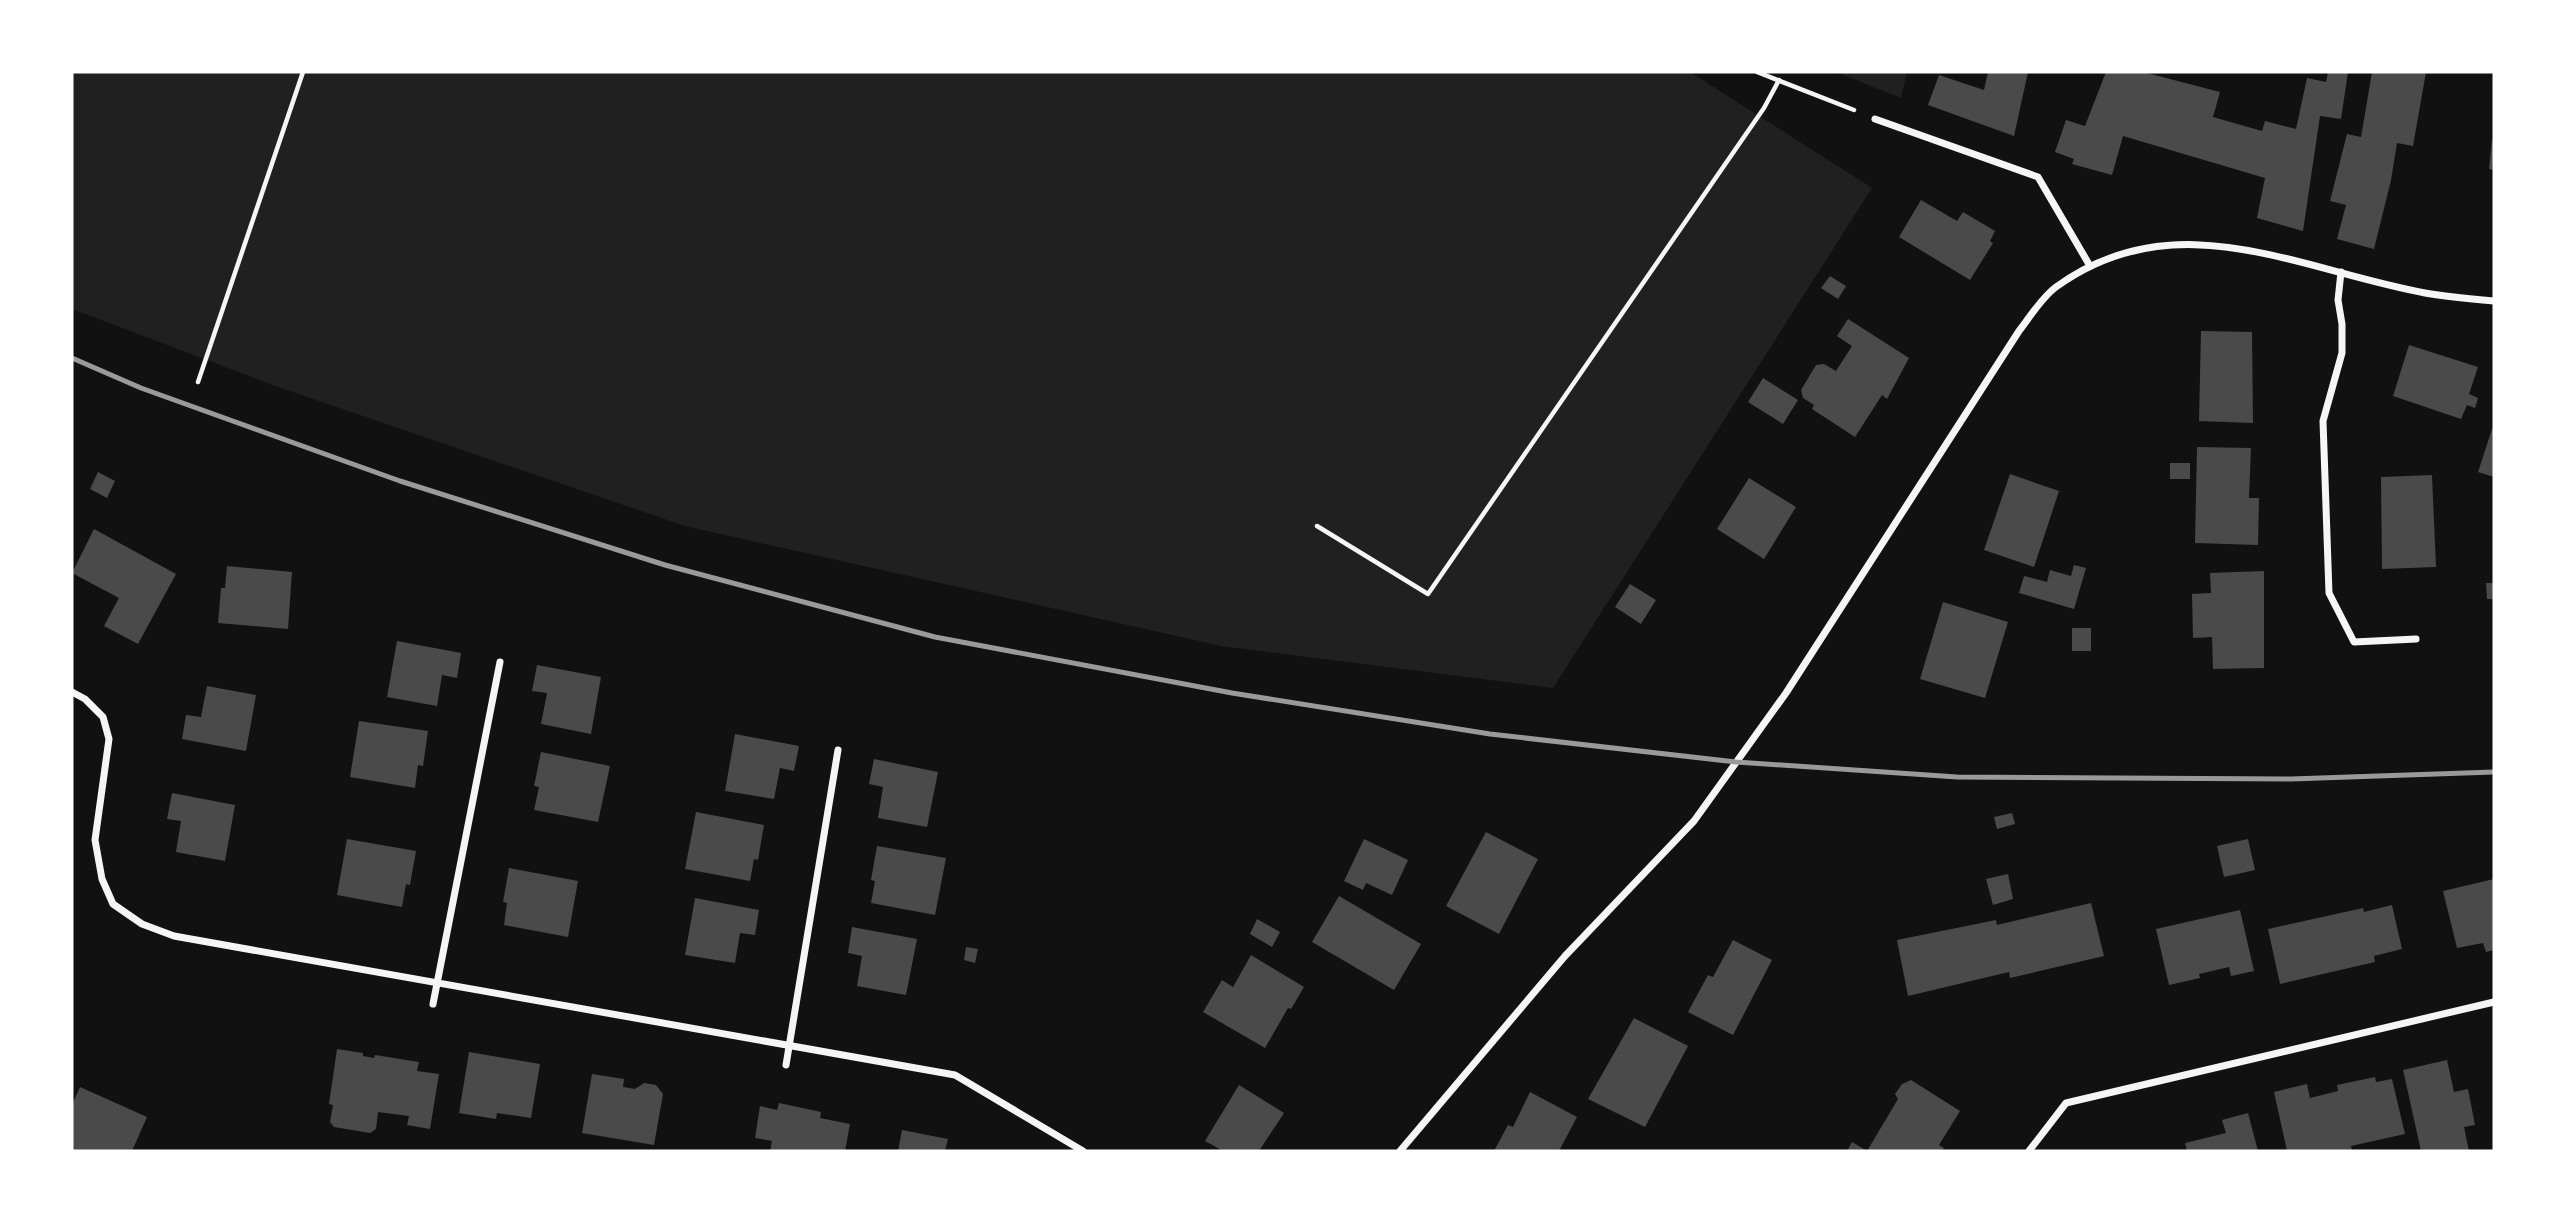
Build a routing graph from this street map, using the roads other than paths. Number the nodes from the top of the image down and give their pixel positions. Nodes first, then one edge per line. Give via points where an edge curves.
1 (1875, 118) road end
2 (2090, 266) junction
3 (2341, 272) junction
4 (2494, 301) edge
5 (2416, 639) dead end
6 (500, 662) dead end
7 (72, 692) edge
8 (838, 751) dead end
9 (436, 983) junction
10 (2494, 1002) edge
11 (433, 1004) dead end
12 (789, 1046) junction
13 (786, 1065) dead end
14 (1083, 1151) edge
15 (1400, 1151) edge
16 (2029, 1151) edge

1 - 2 street via 2038,177
2 - 3 street via 2120,252 2203,244 2266,253
2 - 15 street via 2054,288 2019,331 1794,682 1694,821 1565,956
3 - 4 street via 2425,293
3 - 5 street via 2342,353 2323,421 2329,593 2354,642
6 - 9 street
7 - 9 street via 103,717 109,738 95,840 102,879 113,904 142,924 174,936
8 - 12 street
9 - 11 street
9 - 12 street
10 - 16 street via 2066,1103
12 - 13 street
12 - 14 street via 955,1075

